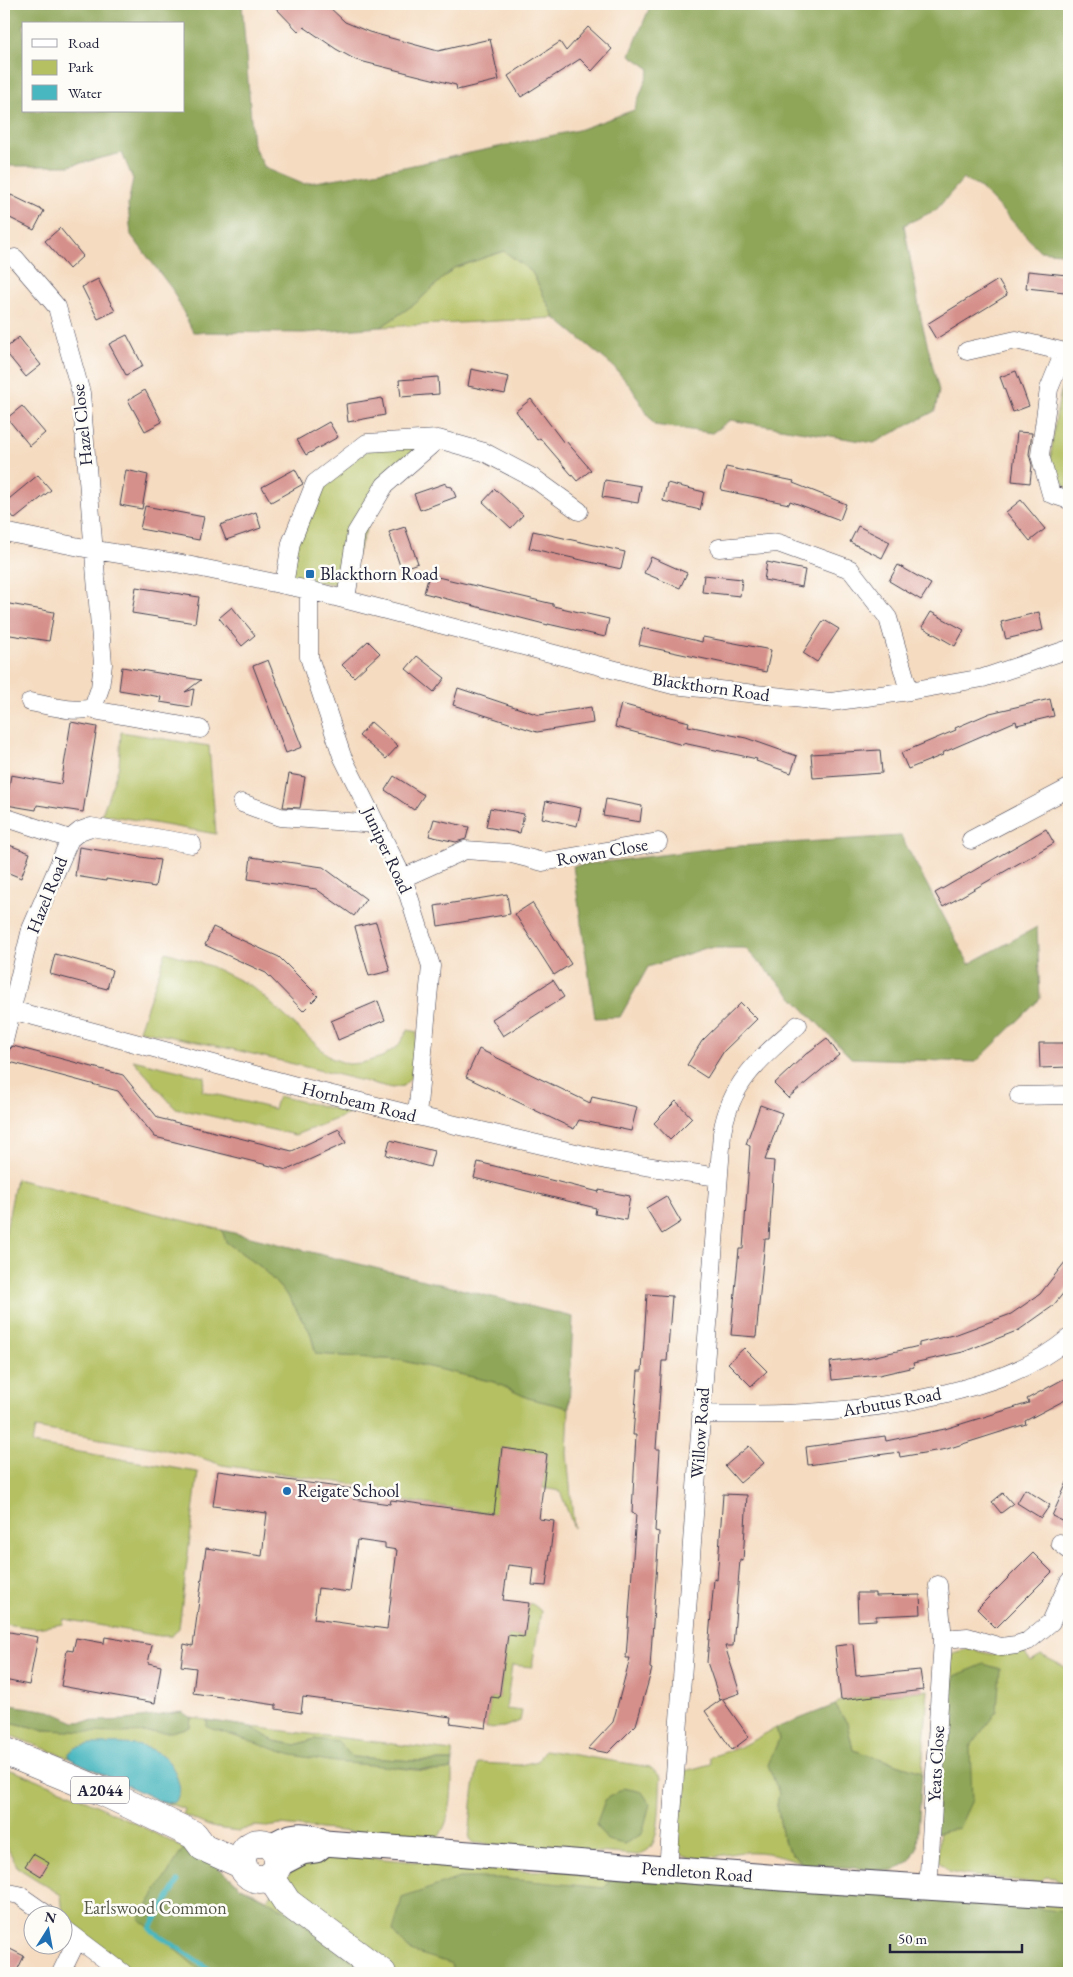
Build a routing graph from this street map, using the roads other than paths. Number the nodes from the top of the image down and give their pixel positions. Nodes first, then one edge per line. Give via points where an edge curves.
1 (15, 258) dead end
2 (968, 351) dead end
3 (1067, 352) edge
4 (438, 439) junction
5 (1069, 500) edge
6 (579, 511) dead end
7 (4, 532) edge
8 (719, 548) dead end
9 (94, 550) junction
10 (284, 585) junction
11 (309, 590) junction
12 (346, 599) junction
13 (1069, 649) edge
14 (909, 691) junction
15 (30, 702) dead end
16 (93, 708) junction
17 (200, 729) dead end
18 (1069, 788) edge
19 (242, 803) dead end
20 (4, 817) edge
21 (376, 824) junction
22 (70, 839) junction
23 (972, 840) dead end
24 (658, 842) dead end
25 (192, 844) dead end
26 (404, 878) junction
27 (7, 1009) edge
28 (798, 1024) dead end
29 (4, 1041) edge
30 (1069, 1095) edge
31 (1019, 1096) dead end
32 (417, 1116) junction
33 (718, 1177) junction
34 (1069, 1338) edge
35 (701, 1414) junction
36 (1069, 1582) edge
37 (938, 1585) dead end
38 (943, 1639) junction
39 (4, 1751) edge
40 (262, 1860) junction
41 (668, 1870) junction
42 (928, 1889) junction
43 (4, 1892) edge
44 (1069, 1896) edge
45 (32, 1904) edge
46 (72, 1936) edge
47 (77, 1940) junction
48 (61, 1973) edge
49 (123, 1973) edge
50 (382, 1973) edge

1 - 9 street, Hazel Close via 57,307 81,393
2 - 3 street via 1016,340
3 - 5 street via 1049,389 1040,456 1051,494
4 - 6 street via 484,452 535,478
4 - 10 street via 367,443 315,483 291,543
4 - 12 street via 385,485 356,533
7 - 9 street, Blackthorn Road
8 - 14 street via 778,543 850,568 888,618
9 - 10 street, Blackthorn Road
9 - 16 street via 103,664
10 - 11 street, Blackthorn Road
11 - 12 street, Blackthorn Road
11 - 21 street, Juniper Road via 309,657 342,756
12 - 14 street, Blackthorn Road via 673,685 831,702
13 - 14 street, Blackthorn Road via 983,678
15 - 16 street via 68,709
16 - 17 street
18 - 23 street
19 - 21 street via 280,817
20 - 22 street, Hazel Road
21 - 26 street, Juniper Road
22 - 25 street, Hazel Road via 91,827
22 - 27 street, Hazel Road via 31,929
24 - 26 street, Rowan Close via 543,862 508,853 465,850
26 - 32 street, Juniper Road via 431,966
27 - 29 street, Hazel Road
27 - 32 street, Hornbeam Road
28 - 33 street, Willow Road via 749,1070 733,1095 724,1120
30 - 31 street
32 - 33 street, Hornbeam Road via 606,1160
33 - 35 street, Willow Road
34 - 35 street, Arbutus Road via 1039,1359 995,1380 899,1404 835,1412
35 - 41 street, Willow Road
36 - 38 street via 1051,1622 1028,1641 1001,1646 968,1637
37 - 38 street, Yeats Close
38 - 42 street, Yeats Close
39 - 40 main road, A2044 via 101,1791 194,1835 208,1833
40 - 41 street, Pendleton Road via 283,1838 295,1836 314,1837 325,1843
40 - 50 main road via 286,1902
41 - 42 street, Pendleton Road
42 - 44 street, Pendleton Road
43 - 45 street via 19,1895
46 - 47 street
47 - 48 street
47 - 49 street

